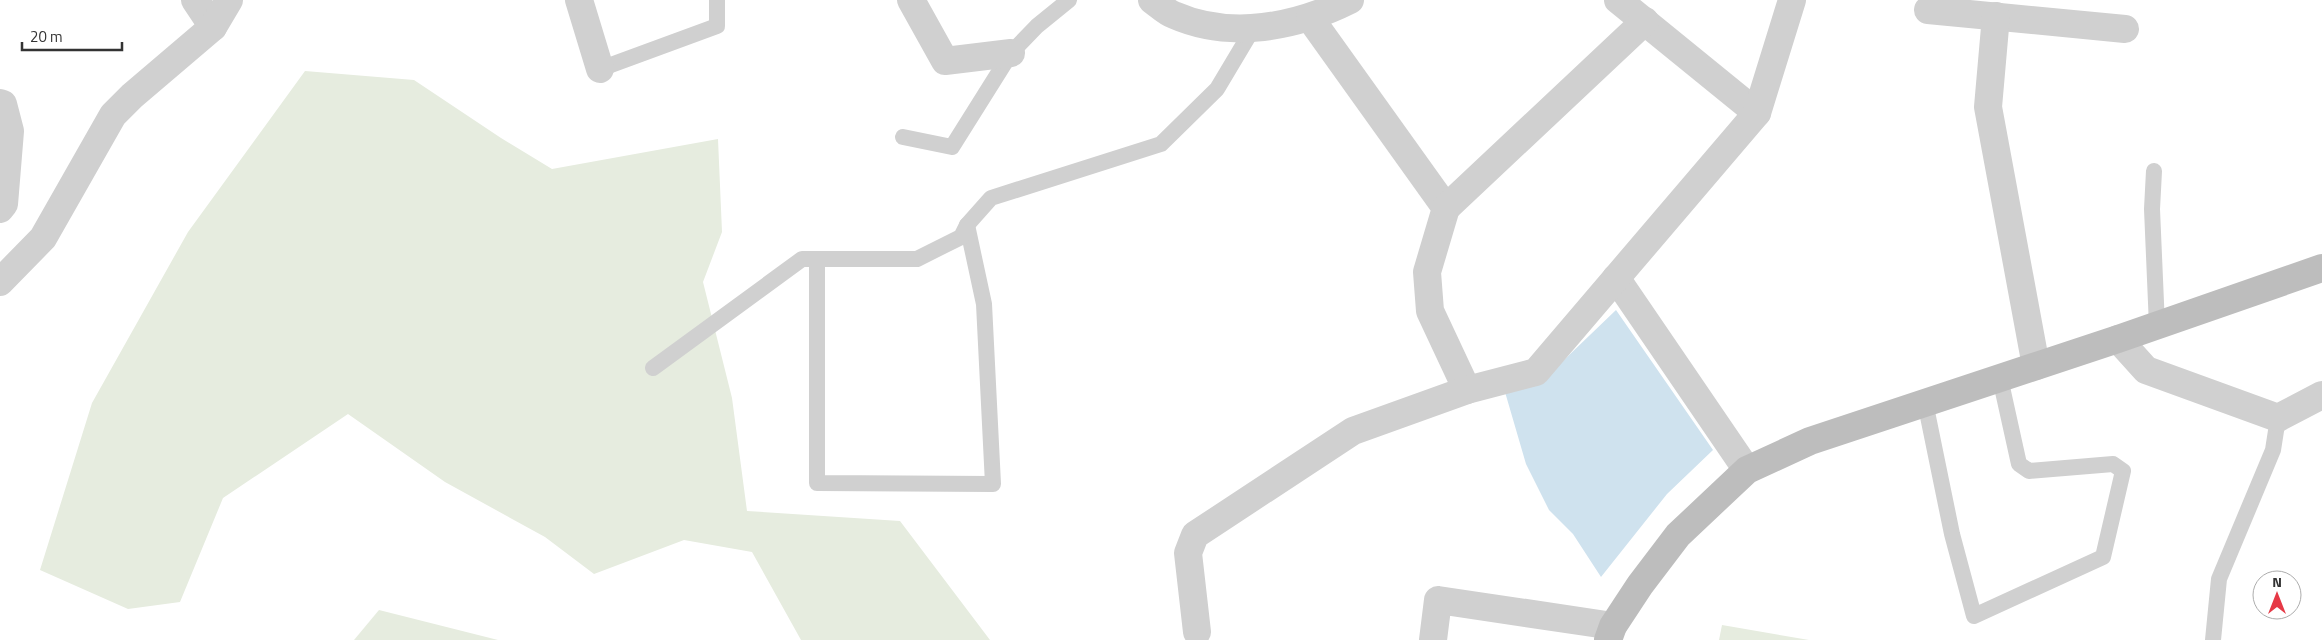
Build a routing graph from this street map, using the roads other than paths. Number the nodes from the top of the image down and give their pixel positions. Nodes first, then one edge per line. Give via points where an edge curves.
1 (195, 0) edge
2 (229, 0) edge
3 (579, 0) edge
4 (718, 0) edge
5 (911, 0) edge
6 (1069, 0) edge
7 (1152, 0) edge
8 (1350, 0) edge
9 (1618, 0) edge
10 (1792, 0) edge
11 (1928, 10) dead end
12 (1996, 16) junction
13 (1310, 18) junction
14 (1645, 21) junction
15 (213, 27) junction
16 (1254, 27) junction
17 (2125, 29) dead end
18 (1010, 53) junction
19 (600, 69) joint
20 (0, 103) edge
21 (1757, 113) junction
22 (903, 137) dead end
23 (2154, 171) dead end
24 (1446, 208) junction
25 (0, 209) edge
26 (968, 224) junction
27 (817, 259) junction
28 (2322, 268) edge
29 (1616, 278) junction
30 (0, 282) edge
31 (2156, 326) junction
32 (2118, 340) junction
33 (2036, 366) junction
34 (654, 368) dead end
35 (2000, 378) junction
36 (1467, 390) junction
37 (2322, 395) edge
38 (1924, 402) junction
39 (2278, 418) junction
40 (1747, 470) junction
41 (1610, 633) edge
42 (1193, 636) edge
43 (1433, 640) edge
44 (2213, 640) edge

1 - 15 street
2 - 15 street
3 - 19 street
4 - 19 lane via 717,26
5 - 18 street via 945,61
6 - 18 lane
7 - 16 street via 1173,15 1224,29
8 - 13 street
9 - 14 street
10 - 21 street
11 - 12 street
12 - 17 street
12 - 33 street via 1988,107
13 - 16 street via 1273,27
13 - 24 street
14 - 21 street
14 - 24 street
15 - 30 street via 113,115 43,238
16 - 26 lane via 1217,89 1161,144 992,198
18 - 22 lane via 952,147
20 - 25 street via 10,131 4,204
21 - 29 street
23 - 31 lane
24 - 36 street via 1427,272 1430,311
26 - 27 lane via 961,237 917,259
26 - 27 lane via 984,304 993,484 818,482
27 - 34 lane via 802,259
28 - 31 street
29 - 36 street via 1536,372
29 - 40 street
31 - 32 street
32 - 33 street
32 - 39 street via 2146,370
33 - 35 street
35 - 38 street
35 - 38 lane via 2019,464 2029,472 2113,464 2123,471 2103,556 1974,616 1952,534
36 - 42 street via 1353,431 1195,535 1188,553
37 - 39 street
38 - 40 street via 1810,441
39 - 44 lane via 2274,450 2219,579
40 - 41 street via 1678,535
41 - 43 street via 1438,600

